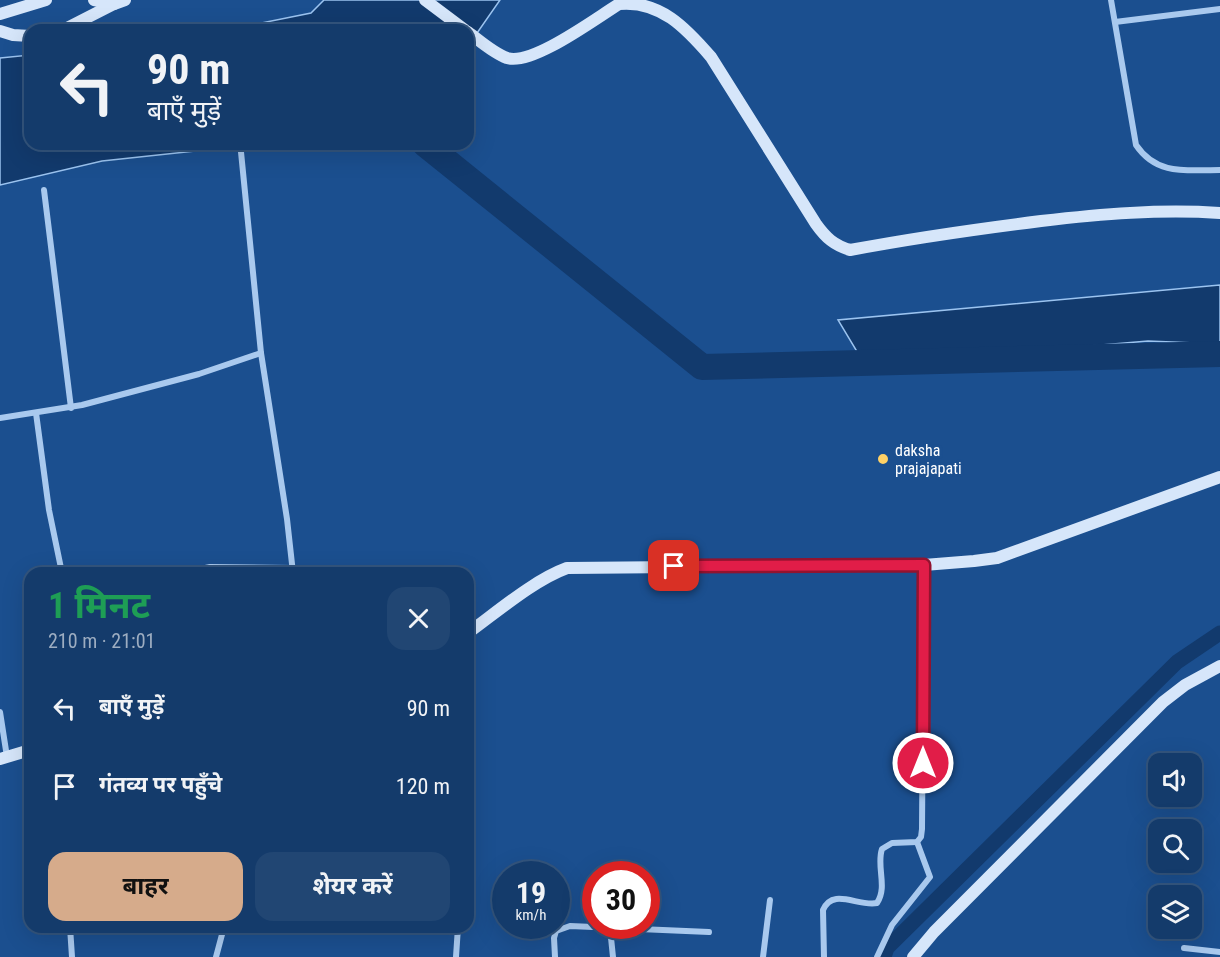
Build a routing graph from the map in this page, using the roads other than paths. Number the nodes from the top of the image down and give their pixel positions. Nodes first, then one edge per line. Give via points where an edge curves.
1 (46, 0) edge
2 (94, 0) edge
3 (425, 0) edge
4 (1111, 0) edge
5 (120, 2) edge
6 (622, 2) edge
7 (1220, 9) edge
8 (0, 14) edge
9 (1115, 22) junction
10 (75, 24) edge
11 (457, 24) edge
12 (0, 31) edge
13 (24, 36) edge
14 (474, 37) edge
15 (241, 152) dead end
16 (1220, 170) edge
17 (44, 190) dead end
18 (1220, 213) edge
19 (261, 353) junction
20 (70, 408) junction
21 (36, 413) junction
22 (0, 418) edge
23 (1220, 477) edge
24 (924, 565) junction
25 (61, 567) edge
26 (293, 567) edge
27 (474, 629) edge
28 (1220, 666) edge
29 (0, 712) edge
30 (24, 752) edge
31 (4, 759) edge
32 (917, 842) junction
33 (770, 900) dead end
34 (582, 927) edge
35 (660, 930) edge
36 (709, 932) dead end
37 (70, 933) edge
38 (222, 933) edge
39 (458, 933) edge
40 (611, 939) edge
41 (1184, 948) dead end
42 (1220, 952) edge
43 (72, 957) edge
44 (216, 957) edge
45 (456, 957) edge
46 (555, 957) edge
47 (613, 957) edge
48 (763, 957) edge
49 (824, 957) edge
50 (877, 957) edge
51 (913, 957) edge

1 - 8 street
2 - 5 street
3 - 11 street
4 - 9 street
5 - 10 street
6 - 14 street via 524,59 508,58
6 - 18 street via 644,3 667,14 691,33 711,57 826,238 850,250 958,231 1116,213
7 - 9 street
9 - 16 street via 1134,137 1143,155 1155,165 1177,170
12 - 13 street
15 - 19 street
17 - 20 street
19 - 20 street via 200,374
19 - 26 street
20 - 21 street
21 - 22 street
21 - 25 street
23 - 24 street via 997,558
24 - 27 street via 567,568
24 - 32 street via 922,829
28 - 51 street via 1163,702
29 - 31 street
30 - 31 street
32 - 49 street via 892,843 882,849 882,891 877,903 838,898 826,903
32 - 50 street via 930,878 892,925
33 - 48 street
34 - 46 street via 570,926 556,932
35 - 36 street
37 - 43 street
38 - 44 street
39 - 45 street
40 - 47 street
41 - 42 street

